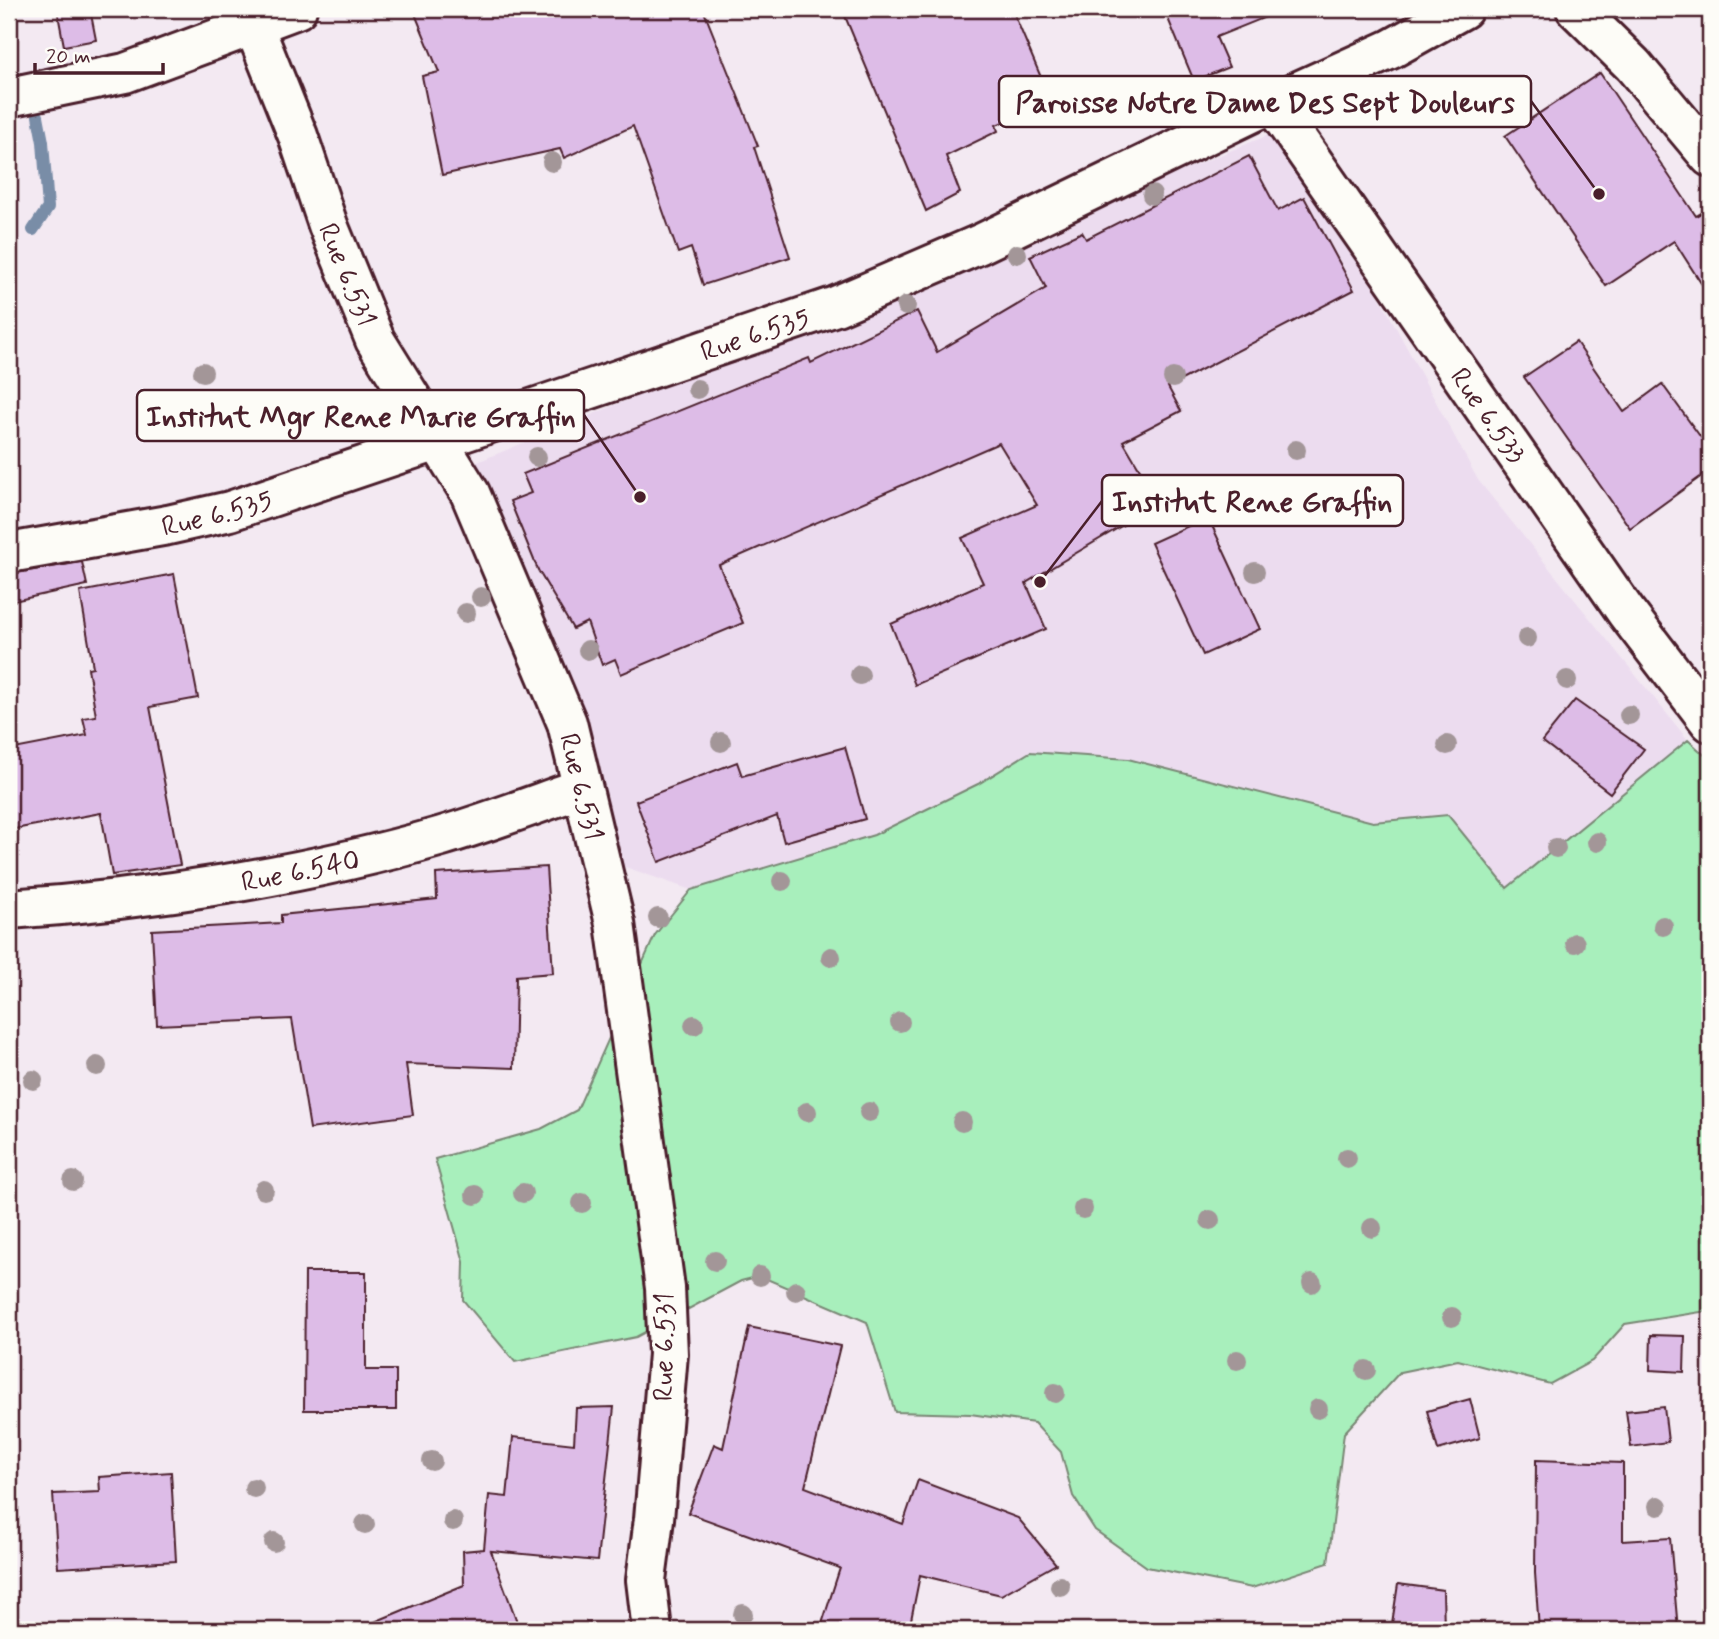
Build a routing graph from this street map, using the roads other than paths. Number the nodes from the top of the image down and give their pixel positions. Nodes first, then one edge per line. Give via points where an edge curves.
1 (297, 9) edge
2 (1463, 9) edge
3 (1576, 9) edge
4 (251, 16) edge
5 (9, 97) edge
6 (1272, 103) junction
7 (1710, 157) edge
8 (438, 440) junction
9 (9, 553) edge
10 (1710, 722) edge
11 (582, 788) junction
12 (9, 909) edge
13 (652, 1630) edge

1 - 4 street
2 - 6 street, Rue 6.535 via 1391,49
3 - 7 street via 1633,65
4 - 5 street via 125,73
4 - 8 street, Rue 6.531 via 375,340
6 - 8 street, Rue 6.535 via 980,244 836,306
6 - 10 street, Rue 6.533 via 1626,612
8 - 9 street, Rue 6.535 via 230,511
8 - 11 street, Rue 6.531 via 470,493 567,723
11 - 12 street, Rue 6.540 via 442,836 296,870 91,903
11 - 13 street, Rue 6.531 via 615,923 665,1288 668,1354 646,1580

